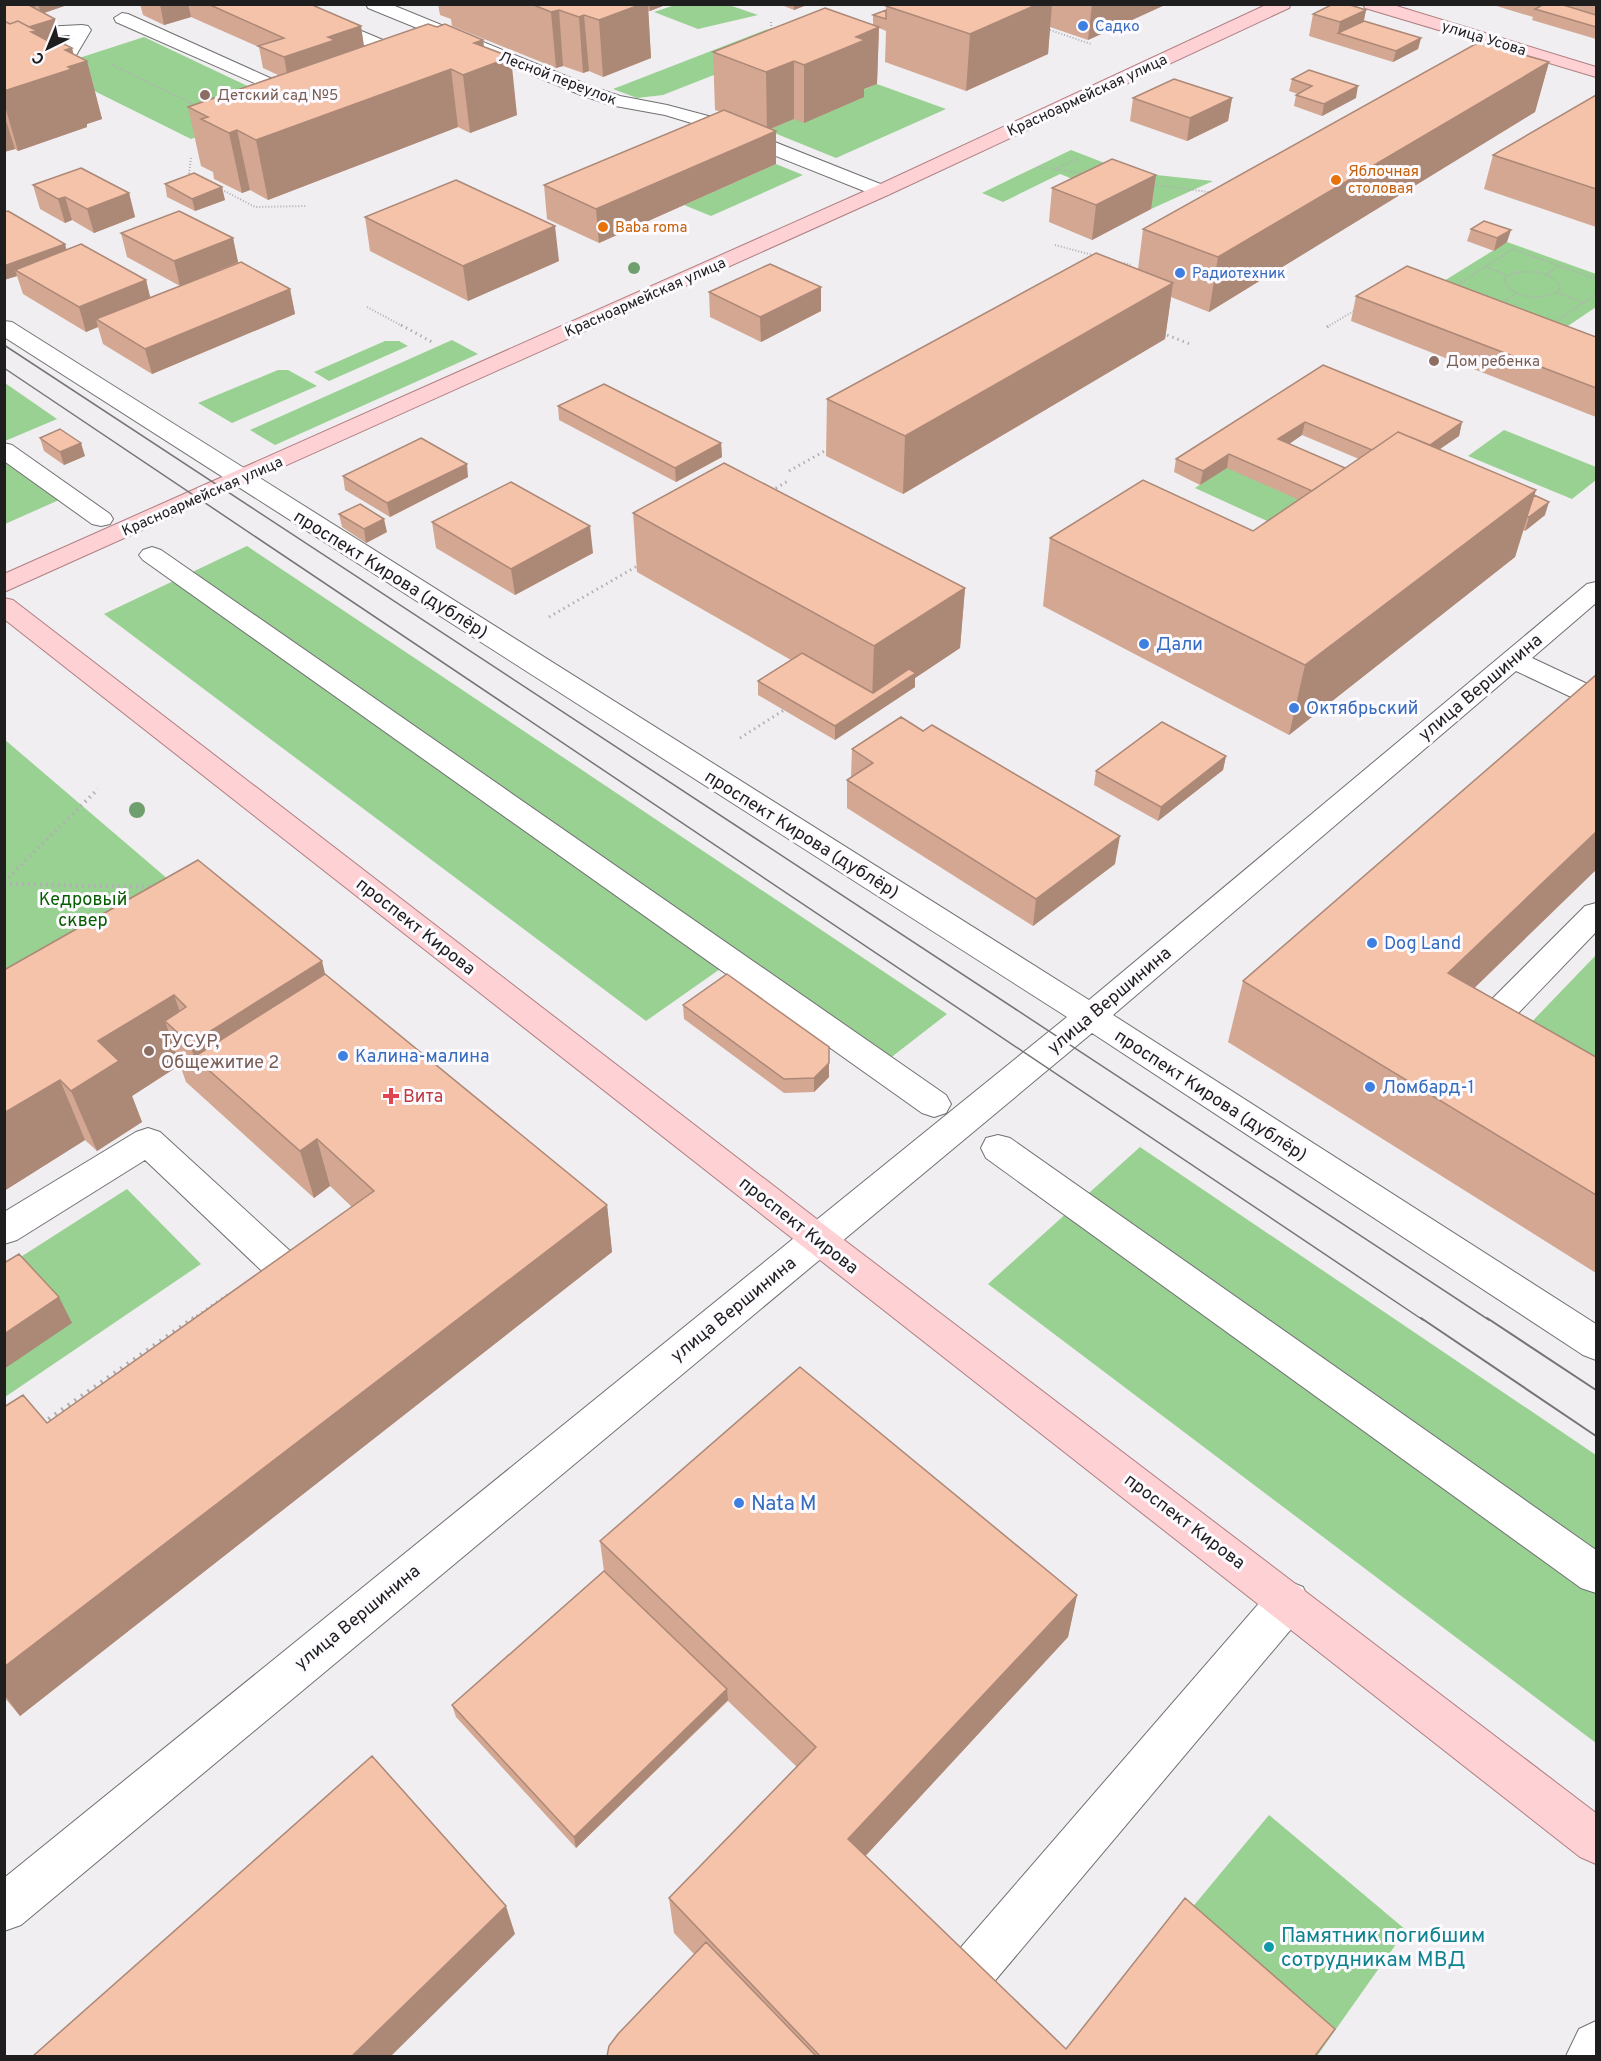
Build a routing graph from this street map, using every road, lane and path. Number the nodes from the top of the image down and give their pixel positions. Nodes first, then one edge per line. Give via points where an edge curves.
1 (282, 4) edge
2 (325, 4) edge
3 (374, 4) edge
4 (1284, 4) edge
5 (1371, 4) edge
6 (144, 11) dead end
7 (301, 12) junction
8 (122, 18) junction
9 (771, 22) dead end
10 (1044, 28) dead end
11 (82, 30) junction
12 (49, 31) dead end
13 (773, 41) edge
14 (1100, 47) dead end
15 (32, 67) edge
16 (1596, 72) edge
17 (191, 158) dead end
18 (1079, 158) dead end
19 (1033, 167) dead end
20 (1055, 170) junction
21 (1088, 174) edge
22 (198, 178) edge
23 (1143, 182) edge
24 (217, 188) edge
25 (881, 191) junction
26 (1220, 193) edge
27 (307, 206) dead end
28 (1055, 245) dead end
29 (1099, 256) edge
30 (1110, 259) edge
31 (1559, 266) junction
32 (1485, 267) junction
33 (1122, 270) edge
34 (1509, 275) junction
35 (1545, 275) junction
36 (1596, 279) edge
37 (1455, 286) junction
38 (1464, 289) edge
39 (1449, 290) edge
40 (1517, 293) junction
41 (1557, 293) junction
42 (1596, 294) edge
43 (1492, 300) edge
44 (1366, 303) edge
45 (1502, 303) junction
46 (1584, 303) junction
47 (367, 307) dead end
48 (1496, 307) edge
49 (1512, 307) edge
50 (1544, 319) edge
51 (1554, 323) junction
52 (4, 327) edge
53 (1326, 327) dead end
54 (1548, 327) edge
55 (1159, 331) dead end
56 (434, 343) dead end
57 (1190, 344) dead end
58 (830, 448) dead end
59 (4, 450) edge
60 (789, 471) dead end
61 (241, 479) junction
62 (788, 481) dead end
63 (768, 492) edge
64 (101, 519) dead end
65 (152, 555) dead end
66 (645, 562) dead end
67 (4, 584) edge
68 (1596, 590) edge
69 (4, 606) edge
70 (542, 620) dead end
71 (1512, 659) junction
72 (1596, 698) edge
73 (784, 710) edge
74 (736, 741) dead end
75 (98, 789) dead end
76 (4, 883) edge
77 (157, 887) edge
78 (1596, 914) edge
79 (1090, 1016) junction
80 (1524, 1053) edge
81 (934, 1104) dead end
82 (998, 1148) dead end
83 (4, 1230) edge
84 (818, 1240) junction
85 (276, 1262) joint
86 (1596, 1344) edge
87 (34, 1430) edge
88 (1596, 1574) edge
89 (1288, 1600) junction
90 (1596, 1841) edge
91 (4, 1908) edge
92 (960, 1985) edge
93 (1596, 2046) edge
94 (1590, 2056) edge

1 - 7 street
2 - 7 street
3 - 25 street, Лесной переулок via 586,91 705,121
4 - 25 main road, Красноармейская улица
5 - 16 main road, улица Усова
6 - 8 street
7 - 8 street via 380,47 289,82 268,84
8 - 11 street
9 - 13 path
10 - 14 path
11 - 12 street
11 - 15 street via 69,54
17 - 22 path via 189,173
18 - 20 path
19 - 20 path
20 - 21 path
23 - 26 path
24 - 27 path via 255,207
25 - 61 main road, Красноармейская улица
28 - 29 path
30 - 33 path via 1132,265
31 - 32 path via 1513,249
31 - 35 path
31 - 36 path
32 - 34 path
32 - 37 path
34 - 35 path
34 - 40 path via 1505,285
35 - 41 path via 1557,281
37 - 38 path
37 - 39 path
40 - 41 path via 1543,297
40 - 45 path
41 - 46 path
42 - 46 path
43 - 45 path
44 - 53 path
45 - 48 path
45 - 49 path
46 - 51 path
47 - 56 path
50 - 51 path
51 - 54 path
52 - 61 street, проспект Кирова (дублёр)
55 - 57 path
58 - 60 path
59 - 64 street
61 - 67 main road, Красноармейская улица
61 - 79 street, проспект Кирова (дублёр)
62 - 63 path
65 - 81 street
66 - 70 path
68 - 71 street, улица Вершинина
69 - 84 main road, проспект Кирова
71 - 72 street
71 - 79 street, улица Вершинина
73 - 74 path
75 - 76 path
76 - 77 path
78 - 80 street via 1482,1030
79 - 84 street, улица Вершинина
79 - 86 street, проспект Кирова (дублёр)
82 - 88 street
83 - 85 street via 148,1141
84 - 89 main road, проспект Кирова
84 - 91 street, улица Вершинина
85 - 87 path
89 - 90 main road, проспект Кирова
89 - 92 street
93 - 94 street

